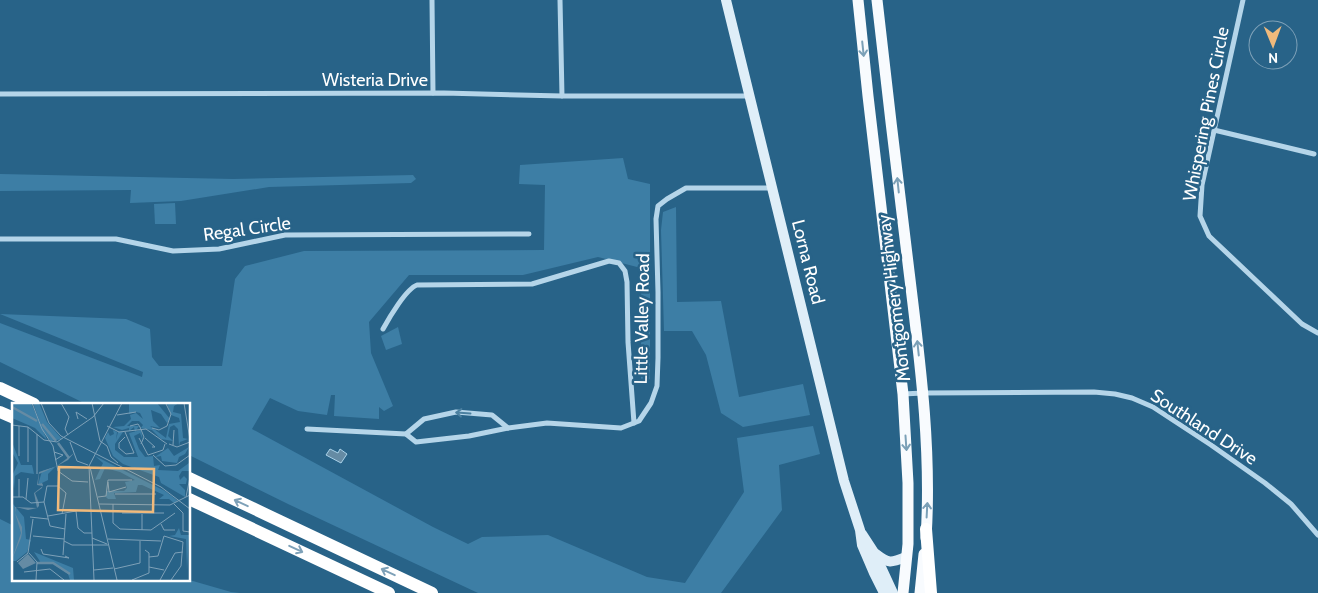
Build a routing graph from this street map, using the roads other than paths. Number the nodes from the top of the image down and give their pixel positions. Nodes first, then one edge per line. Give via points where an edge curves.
1 (432, 0) edge
2 (560, 0) edge
3 (726, 0) edge
4 (858, 0) edge
5 (878, 0) edge
6 (1243, 0) edge
7 (433, 93) junction
8 (0, 94) edge
9 (562, 96) junction
10 (750, 96) junction
11 (1214, 130) junction
12 (1314, 154) dead end
13 (773, 188) junction
14 (529, 234) dead end
15 (0, 239) edge
16 (382, 329) dead end
17 (1318, 333) edge
18 (0, 388) edge
19 (923, 393) junction
20 (903, 394) junction
21 (32, 403) edge
22 (0, 412) edge
23 (12, 417) edge
24 (634, 423) junction
25 (508, 428) junction
26 (307, 429) dead end
27 (406, 434) junction
28 (190, 478) edge
29 (190, 499) edge
30 (926, 529) junction
31 (860, 530) junction
32 (1318, 534) edge
33 (875, 554) junction
34 (906, 557) junction
35 (874, 573) junction
36 (370, 584) junction
37 (384, 593) edge
38 (389, 593) edge
39 (432, 593) edge
40 (878, 593) edge
41 (884, 593) edge
42 (893, 593) edge
43 (903, 593) edge
44 (920, 593) edge
45 (931, 593) edge

1 - 7 street
2 - 9 street
3 - 10 street, Lorna Road
4 -> 20 main road, Montgomery Highway
19 -> 5 main road, Montgomery Highway
6 - 11 street, Whispering Pines Circle
7 - 8 street, Wisteria Drive
7 - 9 street, Wisteria Drive
9 - 10 street, Wisteria Drive
10 - 13 street, Lorna Road
11 - 12 street
11 - 17 street, Whispering Pines Circle via 1202,184 1200,216 1209,236 1302,324
13 - 24 street, Little Valley Road via 686,188 658,206 657,386 651,403 639,421
13 - 31 street, Lorna Road via 844,481
14 - 15 street, Regal Circle via 285,235 219,249 173,251 116,239
16 - 24 street via 412,287 417,285 532,284 609,261 618,263 625,270 627,282
18 - 21 highway
19 - 20 street, Southland Drive
30 -> 19 main road, Montgomery Highway via 928,505
19 - 32 street, Southland Drive via 1094,392 1132,398 1211,445 1265,484 1291,504
20 -> 34 main road, Montgomery Highway via 908,468
22 - 23 highway
24 - 25 street via 621,428 547,422
25 - 27 street via 416,442
25 -> 27 street via 492,416 456,412 424,419
26 - 27 street
39 -> 28 highway
29 -> 36 highway
30 - 44 main road, Montgomery Highway
30 - 45 highway
31 - 33 street, Lorna Road
31 - 35 street, Lorna Road via 862,545
33 - 34 street via 885,562
33 - 42 street, Lorna Road
34 - 43 main road, Montgomery Highway
35 - 40 street
35 - 41 street, Lorna Road
36 - 37 highway
36 - 38 highway

